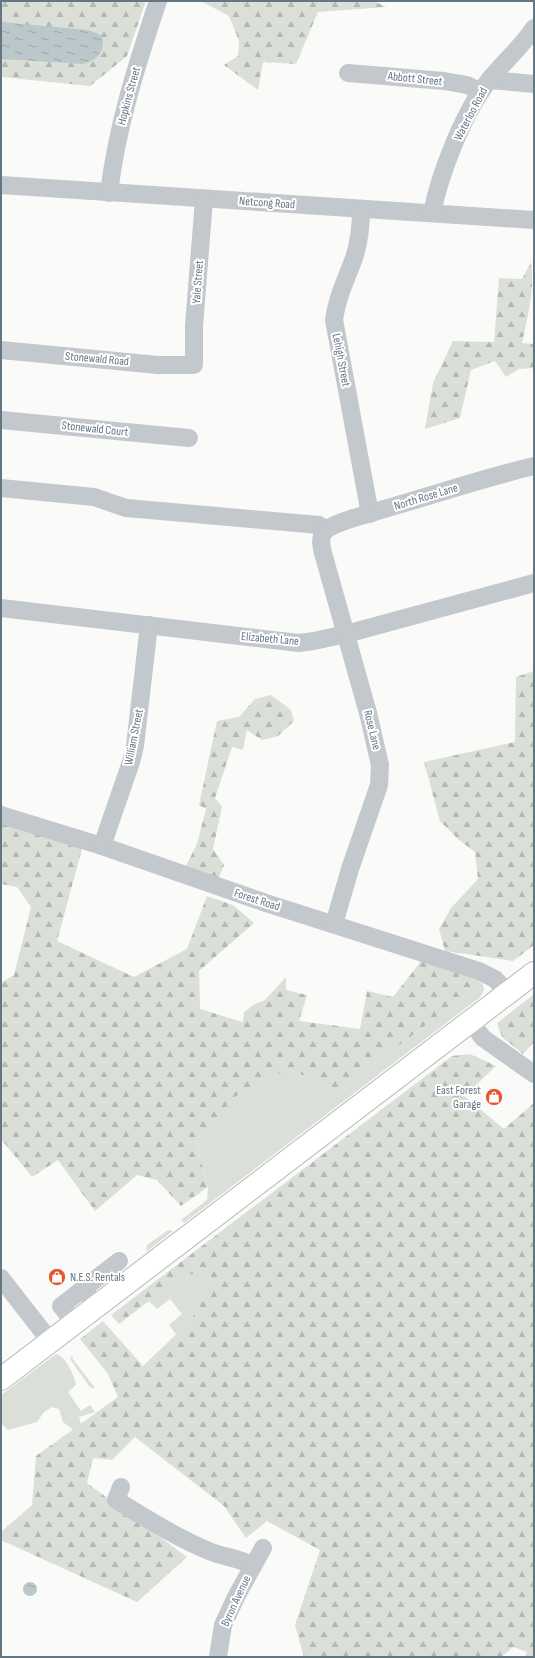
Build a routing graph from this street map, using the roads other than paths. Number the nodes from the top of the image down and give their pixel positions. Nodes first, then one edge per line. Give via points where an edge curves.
1 (158, 1) edge
2 (534, 28) edge
3 (348, 73) dead end
4 (534, 84) edge
5 (486, 86) junction
6 (1, 185) edge
7 (109, 193) junction
8 (204, 199) junction
9 (361, 209) junction
10 (432, 213) junction
11 (534, 220) edge
12 (1, 350) edge
13 (194, 365) joint
14 (1, 420) edge
15 (188, 438) dead end
16 (534, 466) edge
17 (1, 488) edge
18 (370, 514) junction
19 (324, 533) junction
20 (534, 584) edge
21 (1, 608) edge
22 (149, 625) junction
23 (346, 634) junction
24 (1, 815) edge
25 (102, 846) junction
26 (334, 924) junction
27 (534, 973) edge
28 (508, 993) junction
29 (470, 1022) junction
30 (532, 1069) edge
31 (119, 1261) dead end
32 (1, 1278) edge
33 (76, 1291) junction
34 (97, 1306) junction
35 (75, 1323) junction
36 (50, 1342) junction
37 (1, 1379) edge
38 (121, 1487) dead end
39 (263, 1548) dead end
40 (253, 1566) junction
41 (218, 1657) edge

1 - 7 street, Hopkins Street via 120,125
2 - 5 street, Waterloo Road
3 - 5 street, Abbott Street
4 - 5 street, Abbott Street
5 - 10 street, Waterloo Road via 450,154
6 - 7 street, Netcong Road
7 - 8 street, Netcong Road
8 - 9 street, Netcong Road
8 - 13 street, Yale Street via 194,326
9 - 10 street, Netcong Road
9 - 18 street, Lehigh Street via 361,228 354,257 336,303 334,320
10 - 11 street, Netcong Road
12 - 13 street, Stonewald Road via 158,365
14 - 15 street, Stonewald Court
16 - 18 street, North Rose Lane
17 - 19 street via 94,497 126,508 320,525
18 - 19 street, North Rose Lane
19 - 23 street, Rose Lane via 321,543 323,553
20 - 23 street, Elizabeth Lane
21 - 22 street, Elizabeth Lane
22 - 23 street, Elizabeth Lane via 299,643
22 - 25 street, William Street via 135,746
23 - 26 street, Rose Lane via 375,741 380,772
24 - 25 street, Forest Road
25 - 26 street, Forest Road
26 - 28 street, Forest Road via 479,971 496,979
27 - 28 main road
28 - 29 main road
29 - 30 street via 484,1038
29 - 34 main road
31 - 33 street
32 - 36 street via 22,1313
33 - 34 street
33 - 35 street via 61,1306
34 - 35 main road
35 - 36 main road
36 - 37 main road
38 - 40 street via 116,1500 197,1546
39 - 40 street, Byron Avenue
40 - 41 street, Byron Avenue via 223,1625

